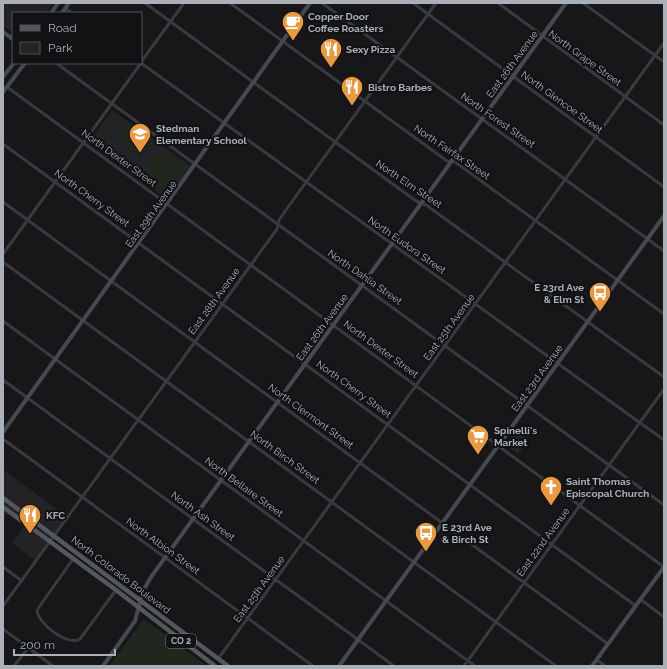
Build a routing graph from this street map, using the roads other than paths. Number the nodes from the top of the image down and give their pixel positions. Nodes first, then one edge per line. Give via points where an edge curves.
1 (58, 3) edge
2 (69, 3) edge
3 (145, 3) edge
4 (184, 3) edge
5 (230, 3) edge
6 (310, 3) edge
7 (322, 3) edge
8 (413, 3) edge
9 (436, 3) edge
10 (498, 3) edge
11 (566, 3) edge
12 (583, 3) edge
13 (65, 8) junction
14 (52, 12) edge
15 (63, 12) edge
16 (71, 12) edge
17 (428, 14) junction
18 (171, 21) junction
19 (3, 32) edge
20 (542, 36) junction
21 (12, 38) edge
22 (283, 41) junction
23 (664, 43) edge
24 (655, 55) junction
25 (397, 57) junction
26 (142, 62) edge
27 (664, 62) edge
28 (13, 64) edge
29 (23, 64) edge
30 (57, 64) edge
31 (140, 64) edge
32 (142, 64) edge
33 (3, 77) edge
34 (513, 77) junction
35 (253, 82) junction
36 (8, 88) junction
37 (3, 92) edge
38 (625, 96) junction
39 (365, 101) junction
40 (112, 104) junction
41 (482, 119) junction
42 (224, 123) junction
43 (664, 125) edge
44 (597, 136) junction
45 (83, 142) junction
46 (336, 142) junction
47 (3, 144) edge
48 (452, 162) junction
49 (196, 165) junction
50 (566, 179) junction
51 (55, 182) junction
52 (306, 183) junction
53 (664, 187) edge
54 (3, 202) edge
55 (168, 203) junction
56 (422, 203) junction
57 (664, 216) edge
58 (27, 220) junction
59 (536, 220) junction
60 (278, 225) junction
61 (647, 239) junction
62 (140, 242) junction
63 (392, 244) junction
64 (664, 251) edge
65 (3, 254) edge
66 (3, 262) edge
67 (505, 262) junction
68 (251, 264) junction
69 (112, 281) junction
70 (617, 281) junction
71 (362, 285) junction
72 (223, 303) junction
73 (476, 304) junction
74 (664, 314) edge
75 (84, 320) junction
76 (3, 321) edge
77 (587, 322) junction
78 (333, 325) junction
79 (195, 342) junction
80 (446, 346) junction
81 (56, 359) junction
82 (306, 363) junction
83 (557, 363) junction
84 (664, 377) edge
85 (3, 380) edge
86 (167, 380) junction
87 (417, 386) junction
88 (664, 389) edge
89 (28, 398) junction
90 (278, 402) junction
91 (527, 406) junction
92 (139, 420) junction
93 (640, 423) junction
94 (389, 424) junction
95 (3, 432) edge
96 (3, 439) edge
97 (664, 440) edge
98 (249, 441) junction
99 (498, 445) junction
100 (110, 458) junction
101 (361, 463) junction
102 (609, 465) junction
103 (221, 480) junction
104 (470, 484) junction
105 (82, 497) junction
106 (3, 498) edge
107 (333, 502) junction
108 (580, 505) junction
109 (664, 505) edge
110 (3, 508) edge
111 (193, 518) junction
112 (442, 523) junction
113 (54, 536) junction
114 (305, 540) junction
115 (50, 542) junction
116 (552, 544) junction
117 (165, 557) junction
118 (73, 559) junction
119 (414, 562) junction
120 (3, 567) edge
121 (664, 567) edge
122 (276, 579) junction
123 (22, 581) junction
124 (524, 583) junction
125 (116, 590) junction
126 (640, 599) junction
127 (141, 600) junction
128 (386, 601) junction
129 (3, 606) edge
130 (636, 606) junction
131 (140, 608) junction
132 (664, 617) edge
133 (248, 618) junction
134 (496, 622) junction
135 (3, 629) edge
136 (358, 640) junction
137 (608, 644) junction
138 (28, 648) junction
139 (218, 659) junction
140 (597, 660) junction
141 (468, 661) junction
142 (14, 666) edge
143 (53, 666) edge
144 (103, 666) edge
145 (215, 666) edge
146 (228, 666) edge
147 (313, 666) edge
148 (339, 666) edge
149 (394, 666) edge
150 (464, 666) edge
151 (475, 666) edge
152 (556, 666) edge
153 (592, 666) edge
154 (605, 666) edge

1 - 14 street
2 - 13 street
3 - 18 street, North Elm Street
4 - 18 street
5 - 22 street, North Fairfax Street
6 - 22 street, East 29th Avenue
7 - 25 street, North Forest Street
8 - 17 street, North Glencoe Street
9 - 17 street, East 28th Avenue
10 - 20 street, North Grape Street
11 - 20 street, East 26th Avenue
12 - 24 street
13 - 15 street
13 - 16 street
17 - 25 street, East 28th Avenue
17 - 34 street, North Glencoe Street
18 - 26 street
18 - 35 street, North Elm Street
19 - 21 street
20 - 34 street, East 26th Avenue
20 - 38 street, North Grape Street
22 - 35 street, East 29th Avenue
22 - 39 street, North Fairfax Street
23 - 24 street, East 25th Avenue
24 - 27 street
24 - 38 street, East 25th Avenue
25 - 39 street, East 28th Avenue
25 - 41 street, North Forest Street
28 - 33 street
29 - 36 street
30 - 40 street, North Dahlia Street
31 - 40 street
32 - 42 street, North Eudora Street
34 - 41 street, East 26th Avenue
34 - 44 street, North Glencoe Street
35 - 42 street, East 29th Avenue
35 - 46 street, North Elm Street
36 - 37 street
36 - 45 street, North Dexter Street
38 - 43 street, North Grape Street
38 - 44 street, East 25th Avenue
39 - 46 street, East 28th Avenue
39 - 48 street, North Fairfax Street
40 - 45 street
40 - 49 street, North Dahlia Street
41 - 48 street, East 26th Avenue
41 - 50 street, North Forest Street
42 - 49 street, East 29th Avenue
42 - 52 street, North Eudora Street
44 - 50 street, East 25th Avenue
44 - 53 street, North Glencoe Street
45 - 51 street
45 - 55 street, North Dexter Street
46 - 52 street, East 28th Avenue
46 - 56 street, North Elm Street
47 - 51 street, North Cherry Street
48 - 56 street, East 26th Avenue
48 - 59 street, North Fairfax Street
49 - 55 street, East 29th Avenue
49 - 60 street, North Dahlia Street
50 - 59 street, East 25th Avenue
50 - 61 street, North Forest Street
51 - 58 street
51 - 62 street, North Cherry Street
52 - 60 street, East 28th Avenue
52 - 63 street, North Eudora Street
54 - 58 street, North Clermont Street
55 - 62 street, East 29th Avenue
55 - 68 street, North Dexter Street
56 - 63 street, East 26th Avenue
56 - 67 street, North Elm Street
57 - 61 street, East 23rd Avenue
58 - 65 street
58 - 69 street, North Clermont Street
59 - 67 street, East 25th Avenue
59 - 70 street, North Fairfax Street
60 - 68 street, East 28th Avenue
60 - 71 street, North Dahlia Street
61 - 64 street, North Forest Street
61 - 70 street, East 23rd Avenue
62 - 69 street, East 29th Avenue
62 - 72 street, North Cherry Street
63 - 71 street, East 26th Avenue
63 - 73 street, North Eudora Street
66 - 75 street, North Birch Street
67 - 73 street, East 25th Avenue
67 - 77 street, North Elm Street
68 - 72 street, East 28th Avenue
68 - 78 street, North Dexter Street
69 - 75 street, East 29th Avenue
69 - 79 street, North Clermont Street
70 - 74 street, North Fairfax Street
70 - 77 street, East 23rd Avenue
71 - 78 street, East 26th Avenue
71 - 80 street, North Dahlia Street
72 - 79 street, East 28th Avenue
72 - 82 street, North Cherry Street
73 - 80 street, East 25th Avenue
73 - 83 street, North Eudora Street
75 - 81 street, East 29th Avenue
75 - 86 street, North Birch Street
76 - 81 street, North Bellaire Street
77 - 83 street, East 23rd Avenue
77 - 84 street, North Elm Street
78 - 82 street, East 26th Avenue
78 - 87 street, North Dexter Street
79 - 86 street, East 28th Avenue
79 - 90 street, North Clermont Street
80 - 87 street, East 25th Avenue
80 - 91 street, North Dahlia Street
81 - 89 street, East 29th Avenue
81 - 92 street, North Bellaire Street
82 - 90 street, East 26th Avenue
82 - 94 street, North Cherry Street
83 - 91 street, East 23rd Avenue
83 - 93 street, North Eudora Street
85 - 89 street, North Ash Street
86 - 92 street, East 28th Avenue
86 - 98 street, North Birch Street
87 - 94 street, East 25th Avenue
87 - 99 street, North Dexter Street
88 - 93 street, East 22nd Avenue
89 - 95 street, East 29th Avenue
89 - 100 street, North Ash Street
90 - 98 street, East 26th Avenue
90 - 101 street, North Clermont Street
91 - 99 street, East 23rd Avenue
91 - 102 street, North Dahlia Street
92 - 100 street, East 28th Avenue
92 - 103 street, North Bellaire Street
93 - 97 street, North Eudora Street
93 - 102 street, East 22nd Avenue
94 - 101 street, East 25th Avenue
94 - 104 street, North Cherry Street
96 - 105 street, North Albion Street
98 - 103 street, East 26th Avenue
98 - 107 street, North Birch Street
99 - 104 street, East 23rd Avenue
99 - 108 street, North Dexter Street
100 - 105 street, East 28th Avenue
100 - 111 street, North Ash Street
101 - 107 street, East 25th Avenue
101 - 112 street, North Clermont Street
102 - 108 street, East 22nd Avenue
102 - 109 street, North Dahlia Street
103 - 111 street, East 26th Avenue
103 - 114 street, North Bellaire Street
104 - 112 street, East 23rd Avenue
104 - 116 street, North Cherry Street
105 - 113 street, East 28th Avenue
105 - 117 street, North Albion Street
106 - 113 main road, North Colorado Boulevard / CO 2
107 - 114 street, East 25th Avenue
107 - 119 street, North Birch Street
108 - 116 street, East 22nd Avenue
108 - 121 street, North Dexter Street
110 - 115 main road, North Colorado Boulevard / CO 2
111 - 117 street, East 26th Avenue
111 - 122 street, North Ash Street
112 - 119 street, East 23rd Avenue
112 - 124 street, North Clermont Street
113 - 115 street, East 28th Avenue
113 - 127 main road, North Colorado Boulevard / CO 2
114 - 122 street, East 25th Avenue
114 - 128 street, North Bellaire Street
115 - 118 main road, North Colorado Boulevard / CO 2
115 - 123 street, East 28th Avenue
116 - 124 street, East 22nd Avenue
116 - 130 street, North Cherry Street
117 - 127 street, East 26th Avenue via 146,585
117 - 133 street, North Albion Street
118 - 125 main road, North Colorado Boulevard / CO 2
118 - 125 street via 37,610 40,621 65,640 73,642 80,639
119 - 128 street, East 23rd Avenue
119 - 134 street, North Birch Street
120 - 123 street
121 - 126 street
122 - 133 street, East 25th Avenue
122 - 136 street, North Ash Street
123 - 129 street, East 28th Avenue
124 - 134 street, East 22nd Avenue
124 - 137 street, North Clermont Street
125 - 131 main road, North Colorado Boulevard / CO 2
126 - 130 street
126 - 132 street
127 - 131 street, East 26th Avenue
127 - 139 main road, North Colorado Boulevard / CO 2
128 - 136 street, East 23rd Avenue
128 - 141 street, North Bellaire Street
130 - 137 street
131 - 144 street, East 26th Avenue via 135,621
131 - 145 main road, North Colorado Boulevard / CO 2
133 - 139 street, East 25th Avenue
133 - 147 street, North Albion Street
134 - 141 street, East 22nd Avenue
134 - 152 street, North Birch Street
135 - 138 street
136 - 148 street, East 23rd Avenue
136 - 149 street, North Ash Street
137 - 140 street
138 - 142 street
138 - 143 street
139 - 146 main road, North Colorado Boulevard / CO 2
140 - 153 street
140 - 154 street
141 - 150 street, East 22nd Avenue
141 - 151 street, North Bellaire Street

